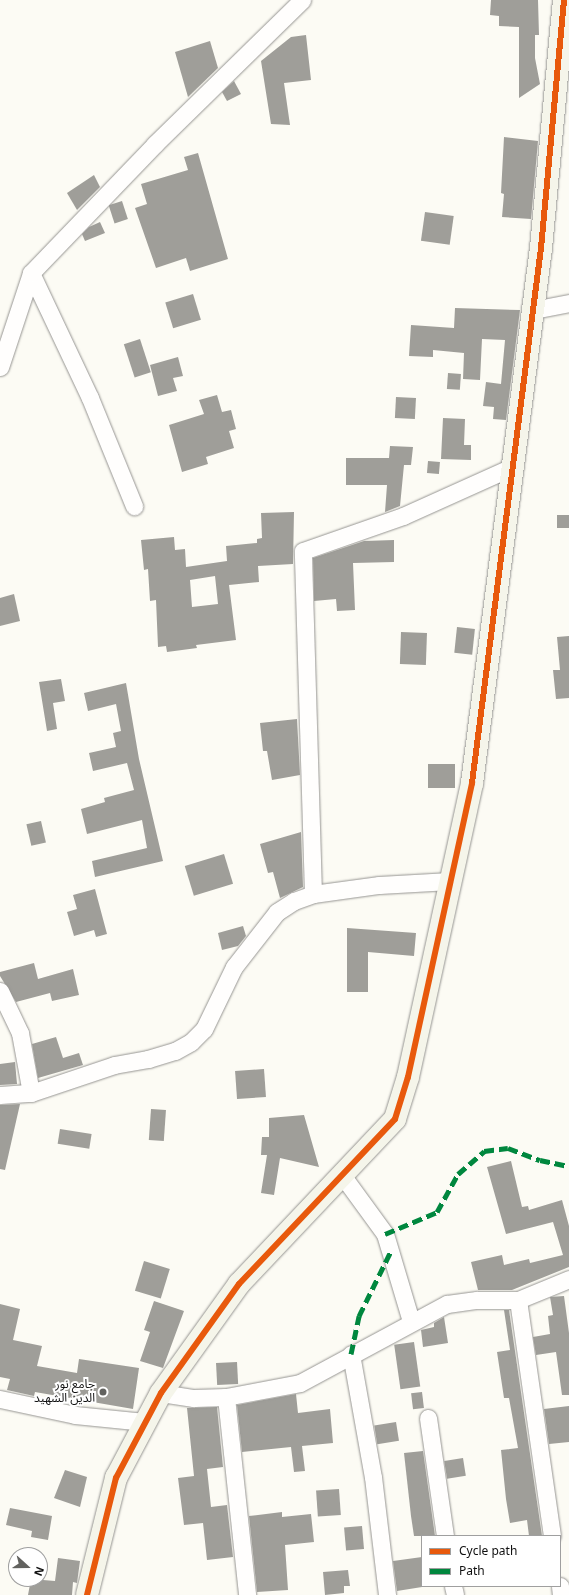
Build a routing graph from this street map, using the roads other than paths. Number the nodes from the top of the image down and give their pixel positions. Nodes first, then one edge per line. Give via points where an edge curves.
1 (302, 0) edge
2 (564, 0) edge
3 (31, 273) junction
4 (569, 303) edge
5 (533, 310) junction
6 (0, 368) edge
7 (512, 467) junction
8 (134, 506) dead end
9 (450, 881) junction
10 (313, 894) junction
11 (0, 991) edge
12 (31, 1093) junction
13 (0, 1096) edge
14 (342, 1175) junction
15 (569, 1279) edge
16 (518, 1300) junction
17 (411, 1320) junction
18 (351, 1354) junction
19 (161, 1393) junction
20 (226, 1397) junction
21 (0, 1399) edge
22 (428, 1418) dead end
23 (145, 1422) junction
24 (446, 1535) edge
25 (552, 1535) edge
26 (87, 1595) edge
27 (247, 1595) edge
28 (388, 1595) edge

1 - 3 street via 155,144
2 - 5 street
3 - 6 street
3 - 8 street via 90,398
4 - 5 street
5 - 7 street
7 - 9 street via 472,783
7 - 10 street via 403,516 303,551
9 - 10 street via 394,883
9 - 14 street via 408,1077 395,1119
10 - 12 street via 294,901 277,912 234,967 204,1028 191,1042 175,1051 148,1059 114,1064
11 - 12 street via 20,1033
12 - 13 street
14 - 17 street via 385,1234
14 - 19 street via 239,1284
15 - 16 street
16 - 17 street via 477,1300 446,1304
16 - 25 street
17 - 18 street
18 - 20 street via 300,1382
18 - 28 street via 373,1477
19 - 20 street via 194,1398
19 - 23 street
20 - 27 street
21 - 23 street via 75,1414
22 - 24 street
23 - 26 street via 116,1478

